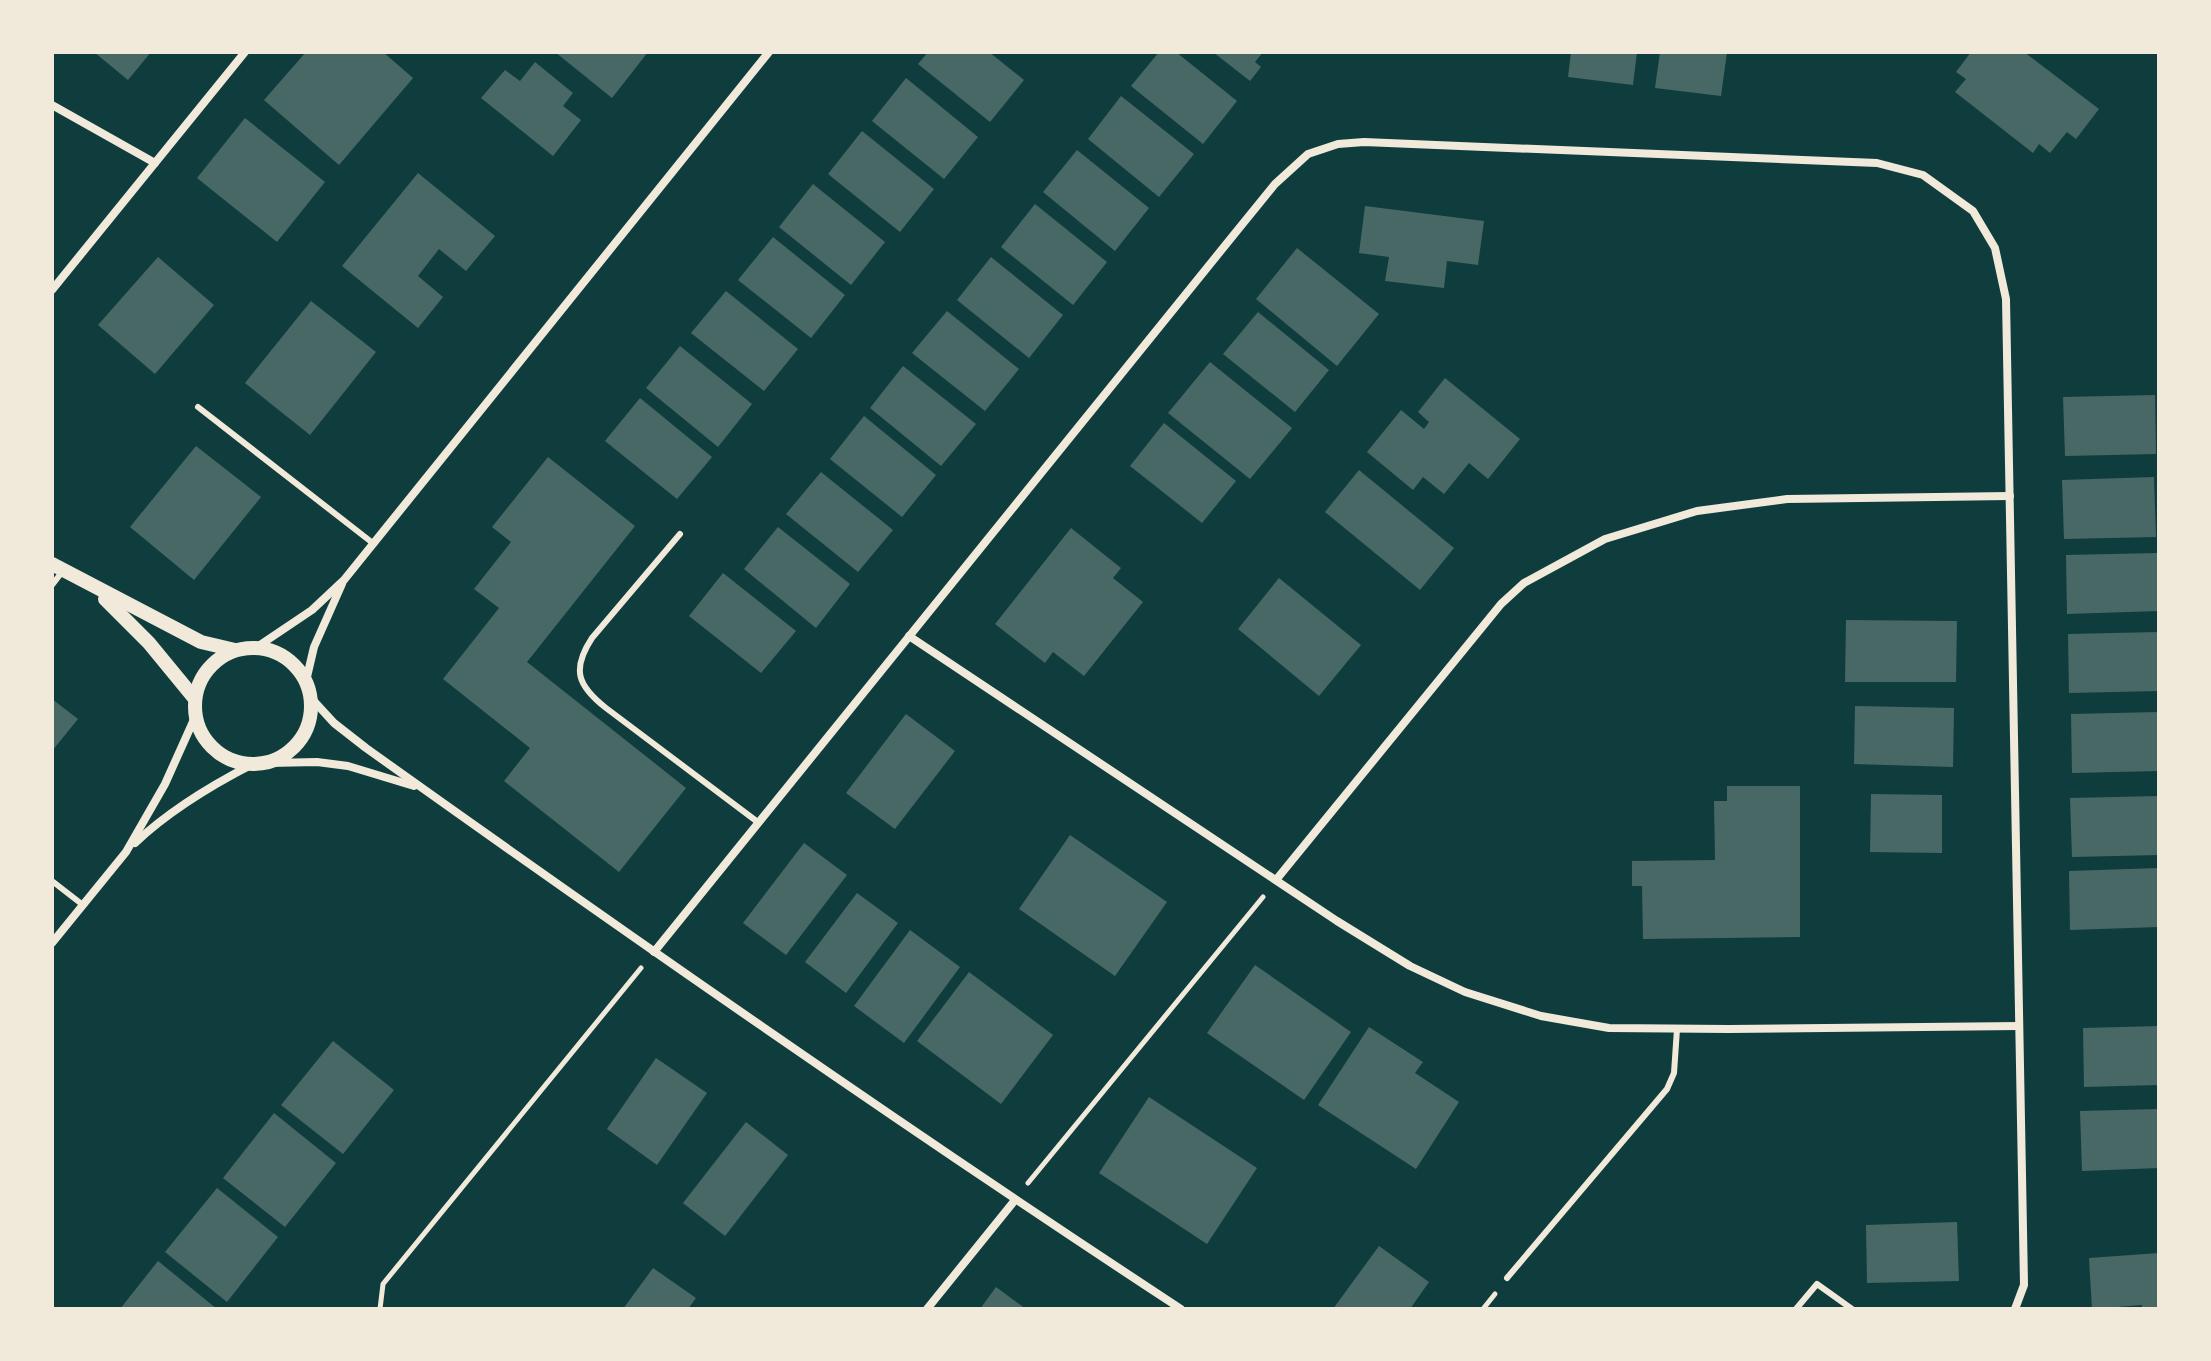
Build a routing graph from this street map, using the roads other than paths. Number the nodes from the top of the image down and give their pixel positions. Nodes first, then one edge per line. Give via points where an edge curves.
1 (245, 52) edge
2 (769, 52) edge
3 (52, 105) edge
4 (155, 163) junction
5 (52, 290) edge
6 (198, 407) dead end
7 (2010, 496) junction
8 (680, 534) dead end
9 (374, 544) junction
10 (58, 567) edge
11 (344, 580) junction
12 (83, 581) junction
13 (52, 585) edge
14 (909, 636) junction
15 (254, 649) junction
16 (237, 651) junction
17 (306, 681) junction
18 (311, 698) junction
19 (195, 699) junction
20 (196, 715) junction
21 (269, 763) junction
22 (253, 764) junction
23 (423, 789) junction
24 (759, 823) junction
25 (126, 852) junction
26 (1276, 880) junction
27 (52, 881) edge
28 (83, 905) junction
29 (52, 943) edge
30 (654, 952) junction
31 (2019, 1026) junction
32 (1677, 1029) junction
33 (1015, 1200) junction
34 (1507, 1278) dead end
35 (927, 1309) edge
36 (1181, 1309) edge
37 (1796, 1309) edge
38 (1852, 1309) edge
39 (2015, 1309) edge

1 - 4 street
2 - 9 street
3 - 4 street
4 - 5 street
6 - 9 lane
7 - 14 street via 2006,299 1995,248 1973,211 1923,175 1877,163 1338,144 1308,154 1275,184
7 - 26 street via 1787,499 1697,511 1605,539 1524,583 1501,604
7 - 31 street
8 - 24 lane via 582,653 582,682 606,708
9 - 11 street
10 - 12 street
10 - 13 lane
11 - 15 street via 312,610
11 - 17 street via 314,647
12 - 16 street via 201,642
12 - 19 street via 149,643
14 - 24 street
14 - 26 street
15 - 16 street
15 - 17 street via 283,656
16 - 19 street via 210,667
17 - 18 street
18 - 21 street via 305,732 290,751
18 - 23 street via 345,731
19 - 20 street
20 - 22 street via 200,731 221,755
20 - 25 street
21 - 22 street
21 - 23 street via 348,766
22 - 25 street via 177,808
23 - 30 street
24 - 30 street
25 - 28 street
26 - 32 street via 1410,966 1465,992 1541,1016 1609,1028
27 - 28 lane
28 - 29 street
30 - 33 street
31 - 32 street
31 - 39 street via 2024,1285
32 - 34 lane via 1674,1073 1667,1089
33 - 35 street
33 - 36 street
37 - 38 lane via 1817,1284

